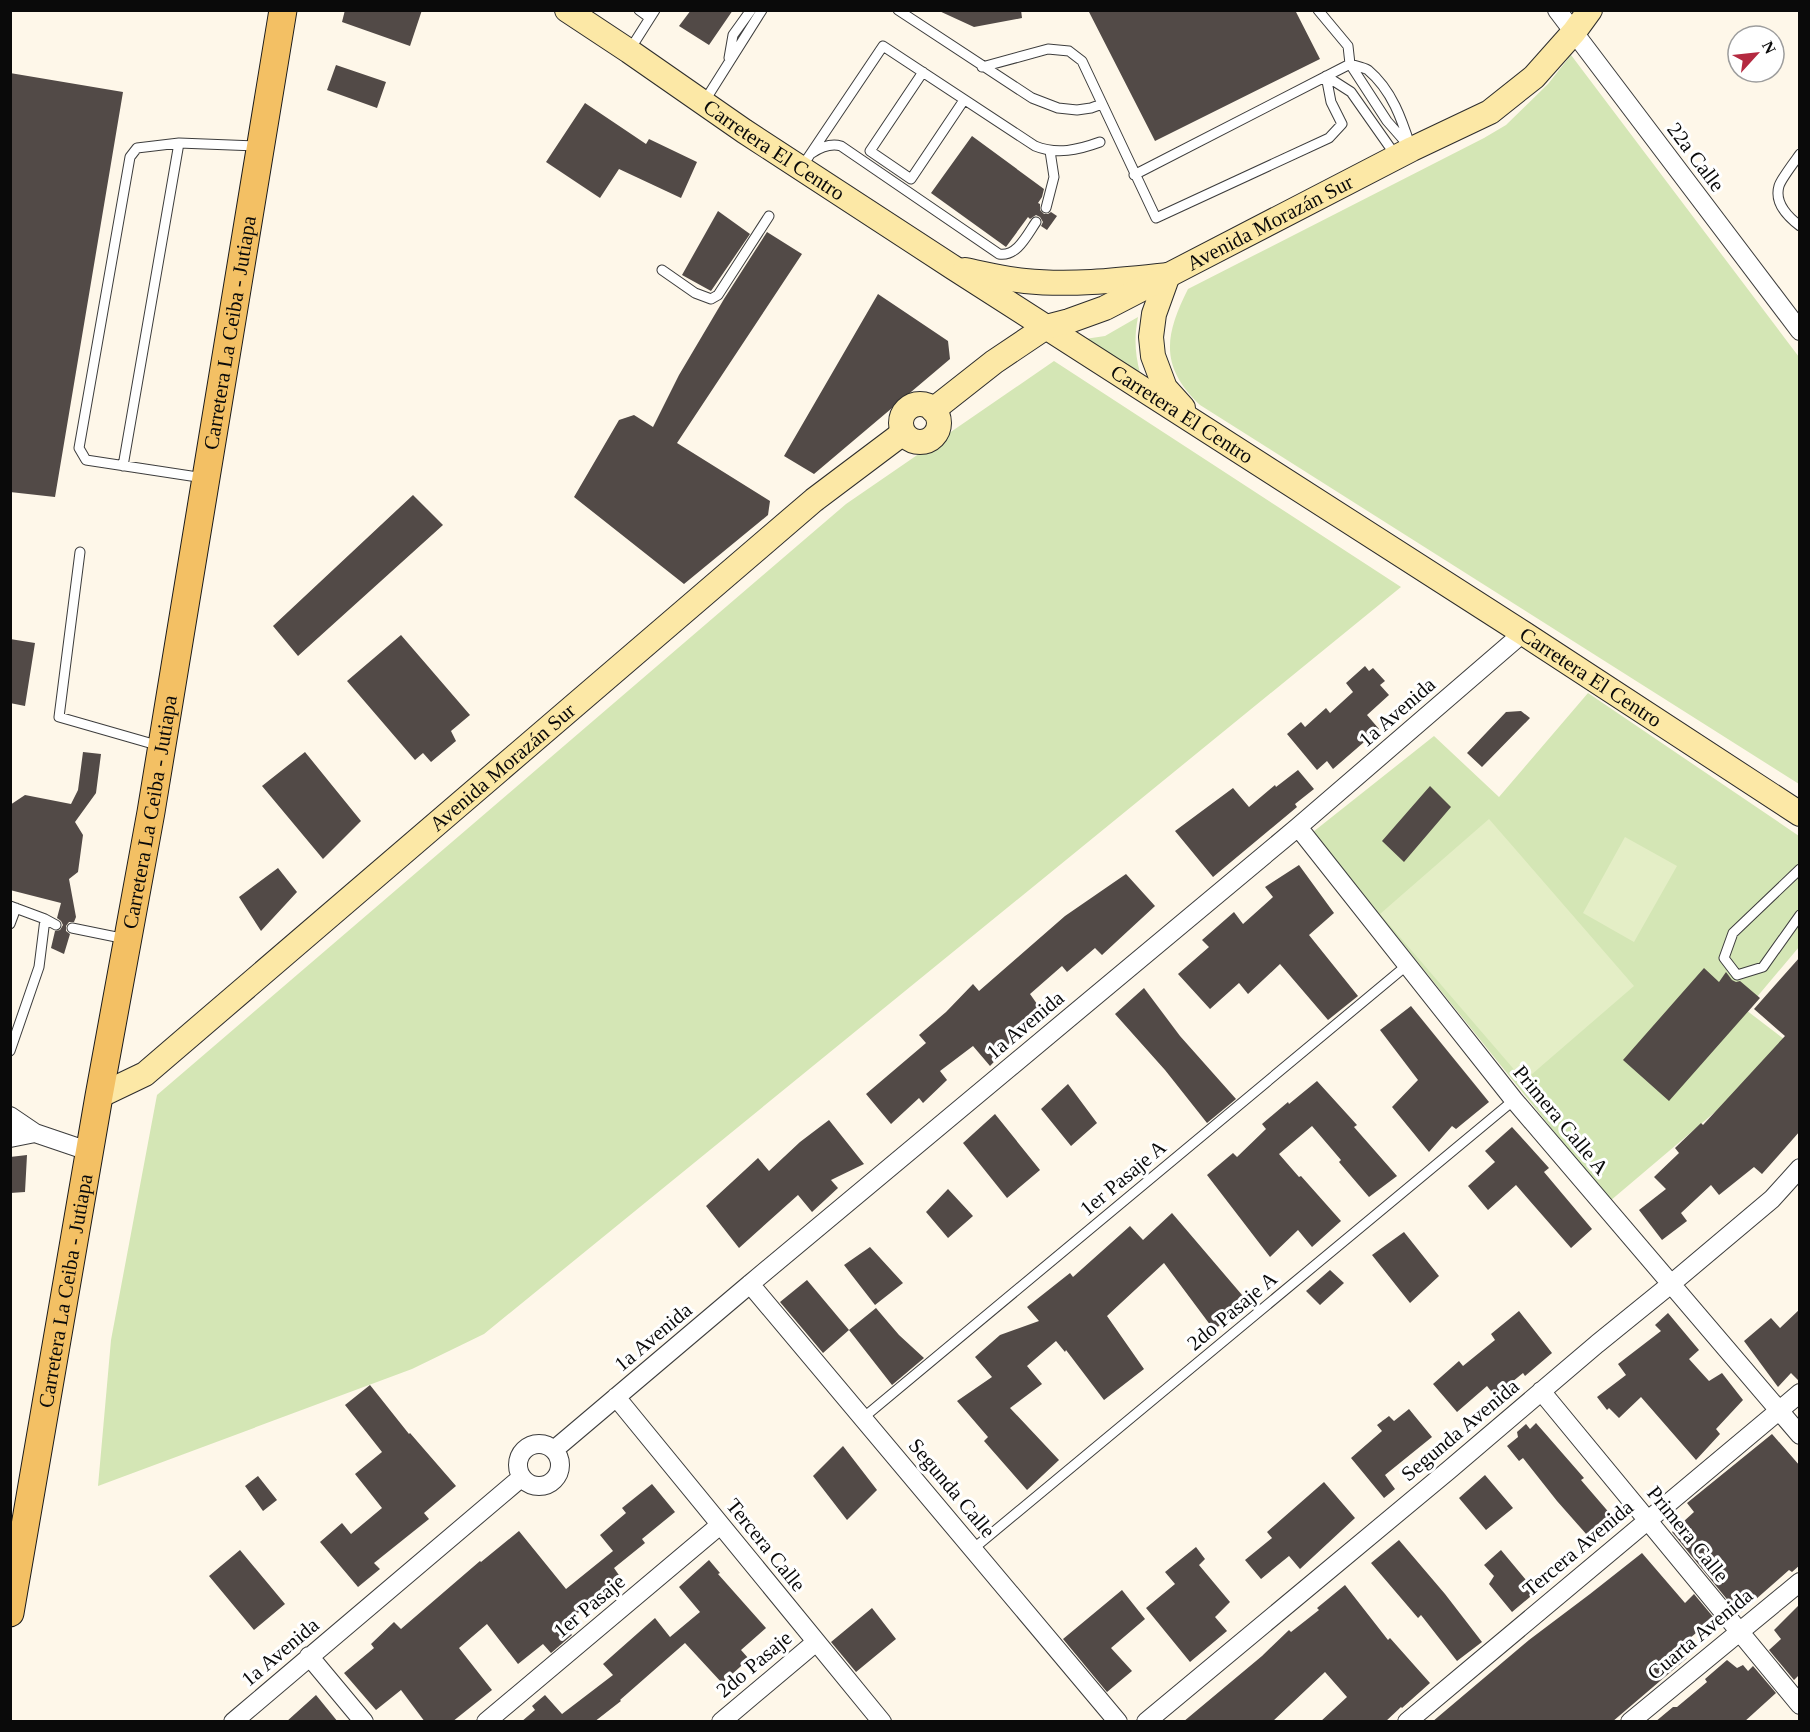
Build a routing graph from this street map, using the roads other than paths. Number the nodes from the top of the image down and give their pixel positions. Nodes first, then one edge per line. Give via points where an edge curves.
1 (283, 10) edge
2 (567, 10) edge
3 (639, 10) edge
4 (751, 10) edge
5 (762, 10) edge
6 (898, 10) edge
7 (1318, 10) edge
8 (1557, 10) edge
9 (1590, 10) edge
10 (653, 14) edge
11 (1574, 32) junction
12 (629, 51) junction
13 (728, 64) junction
14 (1350, 64) junction
15 (982, 67) junction
16 (923, 72) junction
17 (1326, 76) junction
18 (964, 100) junction
19 (704, 102) junction
20 (1102, 104) junction
21 (1100, 142) dead end
22 (179, 143) junction
23 (260, 146) junction
24 (1050, 151) junction
25 (1404, 153) junction
26 (1800, 154) edge
27 (805, 161) junction
28 (1134, 175) junction
29 (1046, 208) dead end
30 (769, 216) dead end
31 (1036, 222) dead end
32 (1800, 226) edge
33 (954, 268) junction
34 (662, 270) dead end
35 (1168, 275) junction
36 (1046, 327) junction
37 (1800, 331) edge
38 (1198, 426) junction
39 (123, 466) junction
40 (206, 479) junction
41 (80, 552) dead end
42 (1523, 633) junction
43 (162, 746) junction
44 (1800, 814) edge
45 (1298, 827) junction
46 (1800, 869) edge
47 (13, 907) edge
48 (1800, 915) edge
49 (45, 919) junction
50 (10, 924) edge
51 (56, 925) dead end
52 (72, 928) dead end
53 (128, 939) junction
54 (1406, 966) junction
55 (10, 1051) edge
56 (99, 1096) junction
57 (1514, 1100) junction
58 (10, 1116) edge
59 (35, 1133) junction
60 (10, 1138) edge
61 (90, 1152) junction
62 (1800, 1168) edge
63 (750, 1284) junction
64 (1671, 1284) junction
65 (1541, 1391) junction
66 (1800, 1394) edge
67 (616, 1397) junction
68 (1779, 1411) junction
69 (863, 1418) junction
70 (1800, 1435) edge
71 (555, 1449) junction
72 (522, 1477) junction
73 (1647, 1520) junction
74 (720, 1526) junction
75 (973, 1549) junction
76 (1800, 1582) edge
77 (10, 1613) edge
78 (1739, 1631) junction
79 (816, 1642) junction
80 (309, 1656) junction
81 (1800, 1705) edge
82 (233, 1722) edge
83 (364, 1722) edge
84 (486, 1722) edge
85 (721, 1722) edge
86 (882, 1722) edge
87 (1118, 1722) edge
88 (1146, 1722) edge
89 (1407, 1722) edge
90 (1630, 1722) edge

1 - 23 main road, Carretera La Ceiba - Jutiapa
2 - 12 street, Carretera El Centro
3 - 10 lane
4 - 13 lane via 733,35
5 - 13 lane
6 - 15 lane
7 - 14 lane via 1348,46
8 - 11 street, 22a Calle
9 - 11 street, Avenida Morazán Sur
10 - 12 lane
11 - 25 street, Avenida Morazán Sur via 1534,77 1490,112
11 - 37 street, 22a Calle
12 - 19 street, Carretera El Centro
13 - 19 lane
14 - 17 lane
14 - 25 lane
14 - 25 lane via 1366,69 1387,92 1403,121
15 - 20 lane via 1032,98 1058,108 1077,110
15 - 20 lane via 1048,50 1069,51 1082,61
16 - 18 lane
16 - 18 lane via 870,151 911,179
16 - 27 lane via 883,46
17 - 25 lane via 1351,92
17 - 28 lane
17 - 28 lane via 1331,102 1342,124 1329,138 1156,218
18 - 24 lane via 1028,143
19 - 27 street, Carretera El Centro via 744,131
20 - 28 lane
21 - 24 lane via 1076,150
22 - 23 lane
22 - 39 lane
22 - 39 lane via 137,148 130,156 79,448 86,460
23 - 40 main road, Carretera La Ceiba - Jutiapa
24 - 29 lane via 1054,177
25 - 35 street, Avenida Morazán Sur
26 - 32 lane via 1779,186 1783,209
27 - 31 lane via 823,146 841,146 999,254 1017,248
27 - 33 street, Carretera El Centro
30 - 34 lane via 718,295 711,299
33 - 35 street via 1025,281 1099,282
33 - 36 street, Carretera El Centro
35 - 36 street, Avenida Morazán Sur via 1105,308
35 - 38 street via 1154,314 1153,356 1165,388
36 - 38 street, Carretera El Centro
36 - 56 street, Avenida Morazán Sur via 933,410 938,427 931,438 913,441 903,433 814,500 145,1074
38 - 42 street, Carretera El Centro
39 - 40 lane
40 - 43 main road, Carretera La Ceiba - Jutiapa
41 - 43 lane via 60,717
42 - 44 street, Carretera El Centro
42 - 45 street, 1a Avenida
43 - 53 main road, Carretera La Ceiba - Jutiapa
45 - 54 street, Primera Calle A
45 - 63 street, 1a Avenida
46 - 48 lane via 1733,933 1724,958 1737,975 1763,967
47 - 49 lane
47 - 50 lane
49 - 51 lane
49 - 55 lane via 39,967
52 - 53 lane
53 - 56 main road, Carretera La Ceiba - Jutiapa
54 - 57 street, Primera Calle A
54 - 69 lane, 1er Pasaje A
56 - 61 main road, Carretera La Ceiba - Jutiapa
57 - 64 street, Primera Calle A
57 - 75 lane, 2do Pasaje A
58 - 59 street
59 - 60 street
59 - 61 street
61 - 77 main road, Carretera La Ceiba - Jutiapa
62 - 64 street, Segunda Avenida via 1772,1199
63 - 67 street, 1a Avenida
63 - 69 street, Segunda Calle
64 - 65 street, Segunda Avenida
64 - 68 street, Primera Calle A
65 - 73 street, Primera Calle
65 - 88 street, Segunda Avenida
66 - 68 street, Tercera Avenida
67 - 71 street, 1a Avenida
67 - 74 street, Tercera Calle
68 - 70 street, Primera Calle A
68 - 73 street, Tercera Avenida
69 - 75 street, Segunda Calle
71 - 72 street via 542,1443 523,1450 518,1464
71 - 72 street via 561,1462 553,1481 540,1486
72 - 80 street, 1a Avenida
73 - 78 street, Primera Calle
73 - 89 street, Tercera Avenida
74 - 79 street, Tercera Calle
74 - 84 street, 1er Pasaje
75 - 87 street, Segunda Calle
76 - 78 street, Cuarta Avenida
78 - 81 street, Primera Calle
78 - 90 street, Cuarta Avenida
79 - 85 street, 2do Pasaje
79 - 86 street, Tercera Calle
80 - 82 street, 1a Avenida
80 - 83 street

